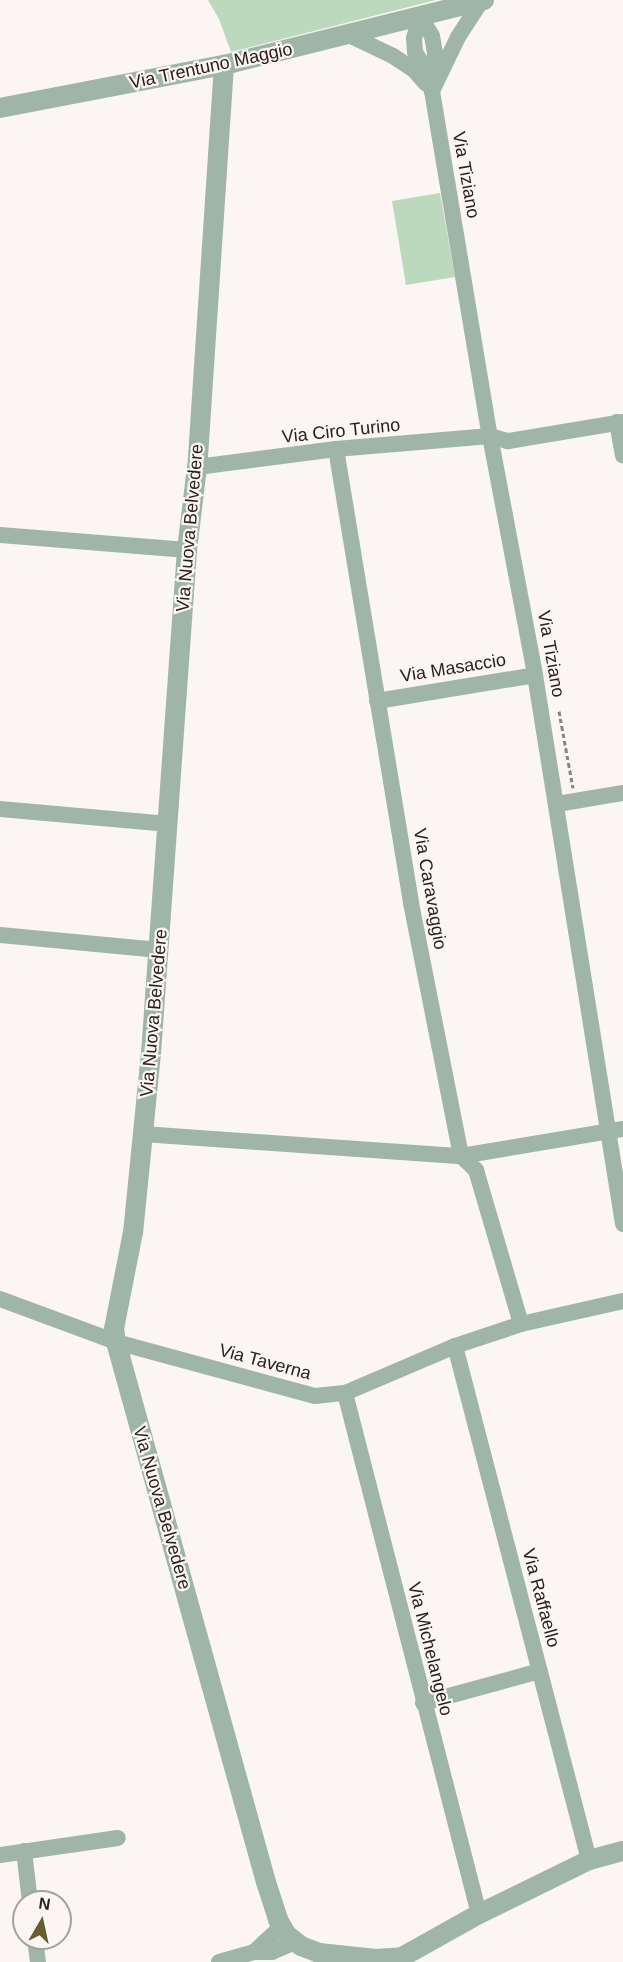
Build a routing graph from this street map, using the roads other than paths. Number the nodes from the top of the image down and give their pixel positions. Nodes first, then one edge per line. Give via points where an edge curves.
1 (483, 0) edge
2 (420, 16) junction
3 (346, 34) junction
4 (224, 65) junction
5 (432, 91) junction
6 (0, 108) edge
7 (620, 422) edge
8 (490, 436) junction
9 (336, 449) junction
10 (623, 454) edge
11 (197, 467) junction
12 (0, 535) edge
13 (187, 550) junction
14 (535, 675) junction
15 (377, 701) junction
16 (623, 793) edge
17 (557, 804) junction
18 (0, 809) edge
19 (168, 824) junction
20 (0, 935) edge
21 (159, 950) junction
22 (616, 1130) edge
23 (143, 1134) junction
24 (461, 1156) junction
25 (623, 1224) edge
26 (0, 1299) edge
27 (623, 1301) edge
28 (521, 1323) junction
29 (116, 1342) junction
30 (455, 1346) junction
31 (345, 1393) junction
32 (540, 1671) junction
33 (423, 1703) junction
34 (118, 1838) dead end
35 (24, 1851) junction
36 (623, 1851) edge
37 (0, 1855) edge
38 (589, 1860) junction
39 (29, 1890) edge
40 (479, 1914) junction
41 (288, 1935) junction
42 (402, 1960) edge
43 (219, 1962) edge

1 - 2 street, Via Trentuno Maggio
1 - 5 street via 458,37
2 - 3 street, Via Trentuno Maggio
2 - 5 street, Via Tiziano via 415,52
3 - 4 street, Via Trentuno Maggio
3 - 5 street via 393,56 414,70
4 - 6 street, Via Trentuno Maggio
4 - 11 street, Via Nuova Belvedere
5 - 8 street, Via Tiziano
7 - 8 street, Via Ciro Turino via 508,441
7 - 10 street
8 - 9 street, Via Ciro Turino
8 - 14 street, Via Tiziano
9 - 11 street, Via Ciro Turino
9 - 15 street, Via Caravaggio
11 - 13 street, Via Nuova Belvedere
12 - 13 street
13 - 19 street, Via Nuova Belvedere
14 - 15 street, Via Masaccio
14 - 17 street, Via Tiziano
15 - 24 street, Via Caravaggio via 411,903
16 - 17 street
17 - 22 street, Via Tiziano
18 - 19 street
19 - 21 street, Via Nuova Belvedere
20 - 21 street
21 - 23 street, Via Nuova Belvedere
22 - 24 street
22 - 25 street, Via Tiziano
23 - 24 street
23 - 29 street, Via Nuova Belvedere via 133,1232 114,1329
24 - 28 street, Via Caravaggio via 476,1170
26 - 29 street, Via Taverna
27 - 28 street, Via Taverna
28 - 30 street, Via Taverna
29 - 31 street, Via Taverna via 315,1396
29 - 41 street, Via Nuova Belvedere via 262,1870
30 - 31 street, Via Taverna
30 - 32 street, Via Raffaello
31 - 33 street, Via Michelangelo
32 - 33 street
32 - 38 street, Via Raffaello
33 - 40 street, Via Michelangelo
34 - 35 street
35 - 37 street
35 - 39 street
36 - 38 street
38 - 40 street
40 - 42 street
41 - 42 street via 319,1953
41 - 43 street via 254,1952

